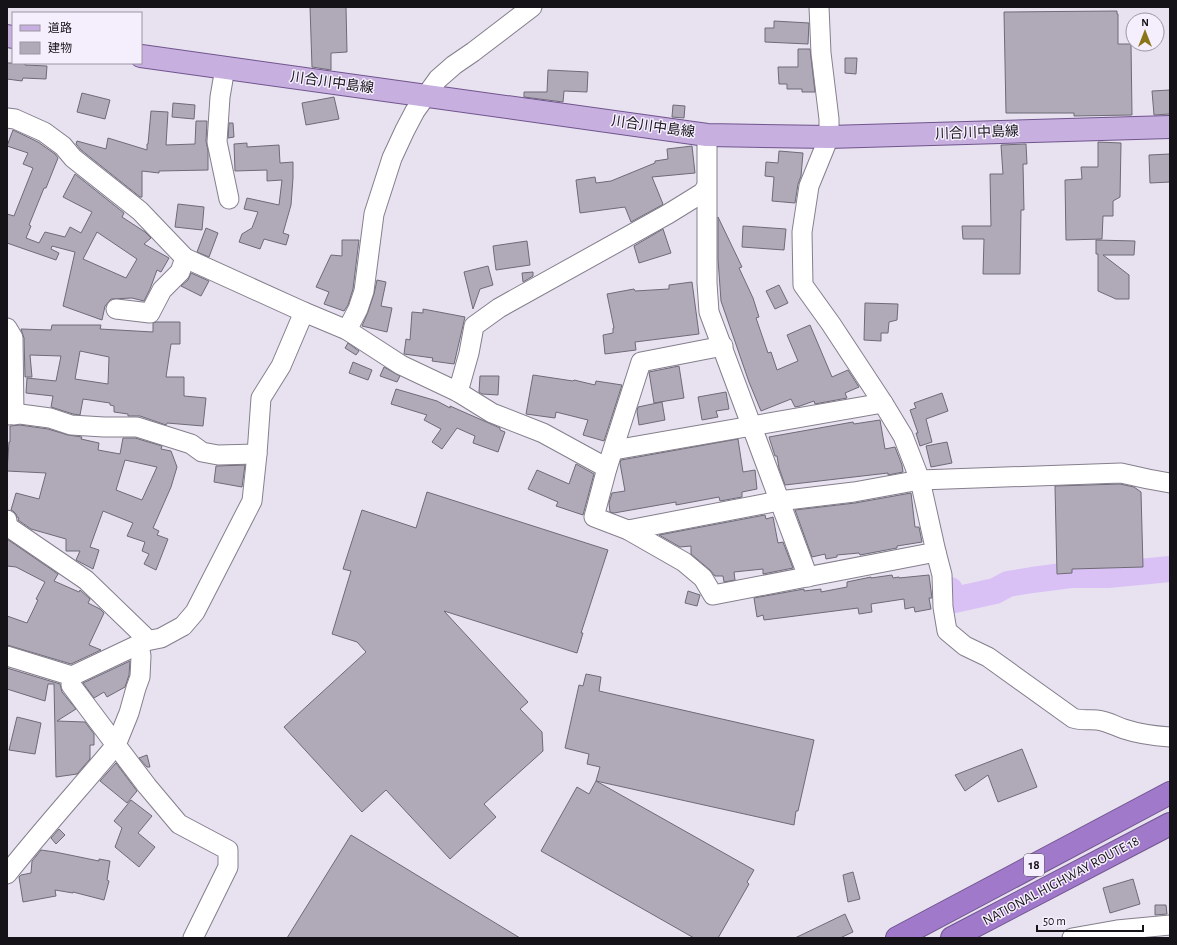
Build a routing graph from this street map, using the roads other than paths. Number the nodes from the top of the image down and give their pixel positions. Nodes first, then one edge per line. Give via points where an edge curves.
1 (532, 7) edge
2 (819, 7) edge
3 (142, 56) edge
4 (225, 68) junction
5 (427, 96) junction
6 (7, 118) edge
7 (1170, 126) edge
8 (706, 135) junction
9 (829, 137) junction
10 (706, 188) junction
11 (229, 199) dead end
12 (185, 258) junction
13 (116, 309) dead end
14 (304, 312) junction
15 (7, 328) edge
16 (347, 330) junction
17 (723, 346) junction
18 (458, 392) junction
19 (883, 403) junction
20 (10, 415) edge
21 (753, 426) junction
22 (614, 450) junction
23 (257, 454) junction
24 (607, 468) junction
25 (920, 480) junction
26 (1170, 483) edge
27 (780, 501) junction
28 (7, 520) edge
29 (628, 530) junction
30 (936, 552) junction
31 (808, 577) junction
32 (143, 643) junction
33 (7, 656) edge
34 (72, 676) junction
35 (1170, 737) edge
36 (116, 745) junction
37 (1170, 793) edge
38 (1170, 824) edge
39 (7, 874) edge
40 (1170, 925) edge
41 (193, 938) edge
42 (897, 938) edge
43 (952, 938) edge
44 (1072, 938) edge

1 - 5 street via 454,65 438,79
2 - 9 street
3 - 4 main road, 川合川中島線
4 - 5 main road, 川合川中島線
4 - 11 street via 217,142
5 - 8 main road, 川合川中島線
5 - 16 street via 408,124 392,158 374,214 364,291
6 - 12 street via 44,132 63,146 72,158 140,211
7 - 9 main road, 川合川中島線
8 - 9 main road, 川合川中島線
8 - 10 street
9 - 19 street via 809,186 802,232 803,285
10 - 17 street via 709,312
10 - 18 street via 668,214 499,308 474,326
12 - 13 street via 180,272 162,290 150,313
12 - 14 street
14 - 16 street
14 - 23 street via 281,366 261,398
15 - 20 street via 13,338
16 - 18 street via 401,365
17 - 21 street
17 - 22 street via 641,362
18 - 24 street via 492,413 544,432
19 - 21 street
19 - 25 street via 903,436
20 - 23 street via 50,418 71,425 137,427 191,444 202,452 218,455
21 - 22 street
21 - 27 street
22 - 24 street
23 - 32 street via 252,501 195,612 183,626 160,638
24 - 29 street via 594,517
25 - 26 street via 1121,473
25 - 27 street via 854,492
25 - 30 street
27 - 29 street
27 - 31 street
28 - 32 street via 7,526 86,580 144,636
29 - 31 street via 684,562 704,578 713,595
30 - 31 street
30 - 35 street via 942,576 947,631 965,646 988,657 1073,718 1098,720 1153,736
32 - 34 street
32 - 36 street via 140,677
33 - 34 street
34 - 36 street via 71,685
36 - 39 street
36 - 41 street via 179,824 228,850 228,867
37 - 42 highway, NATIONAL HIGHWAY ROUTE 18 / 18
38 - 43 highway, NATIONAL HIGHWAY ROUTE 18 / 18
40 - 44 street via 1117,930

